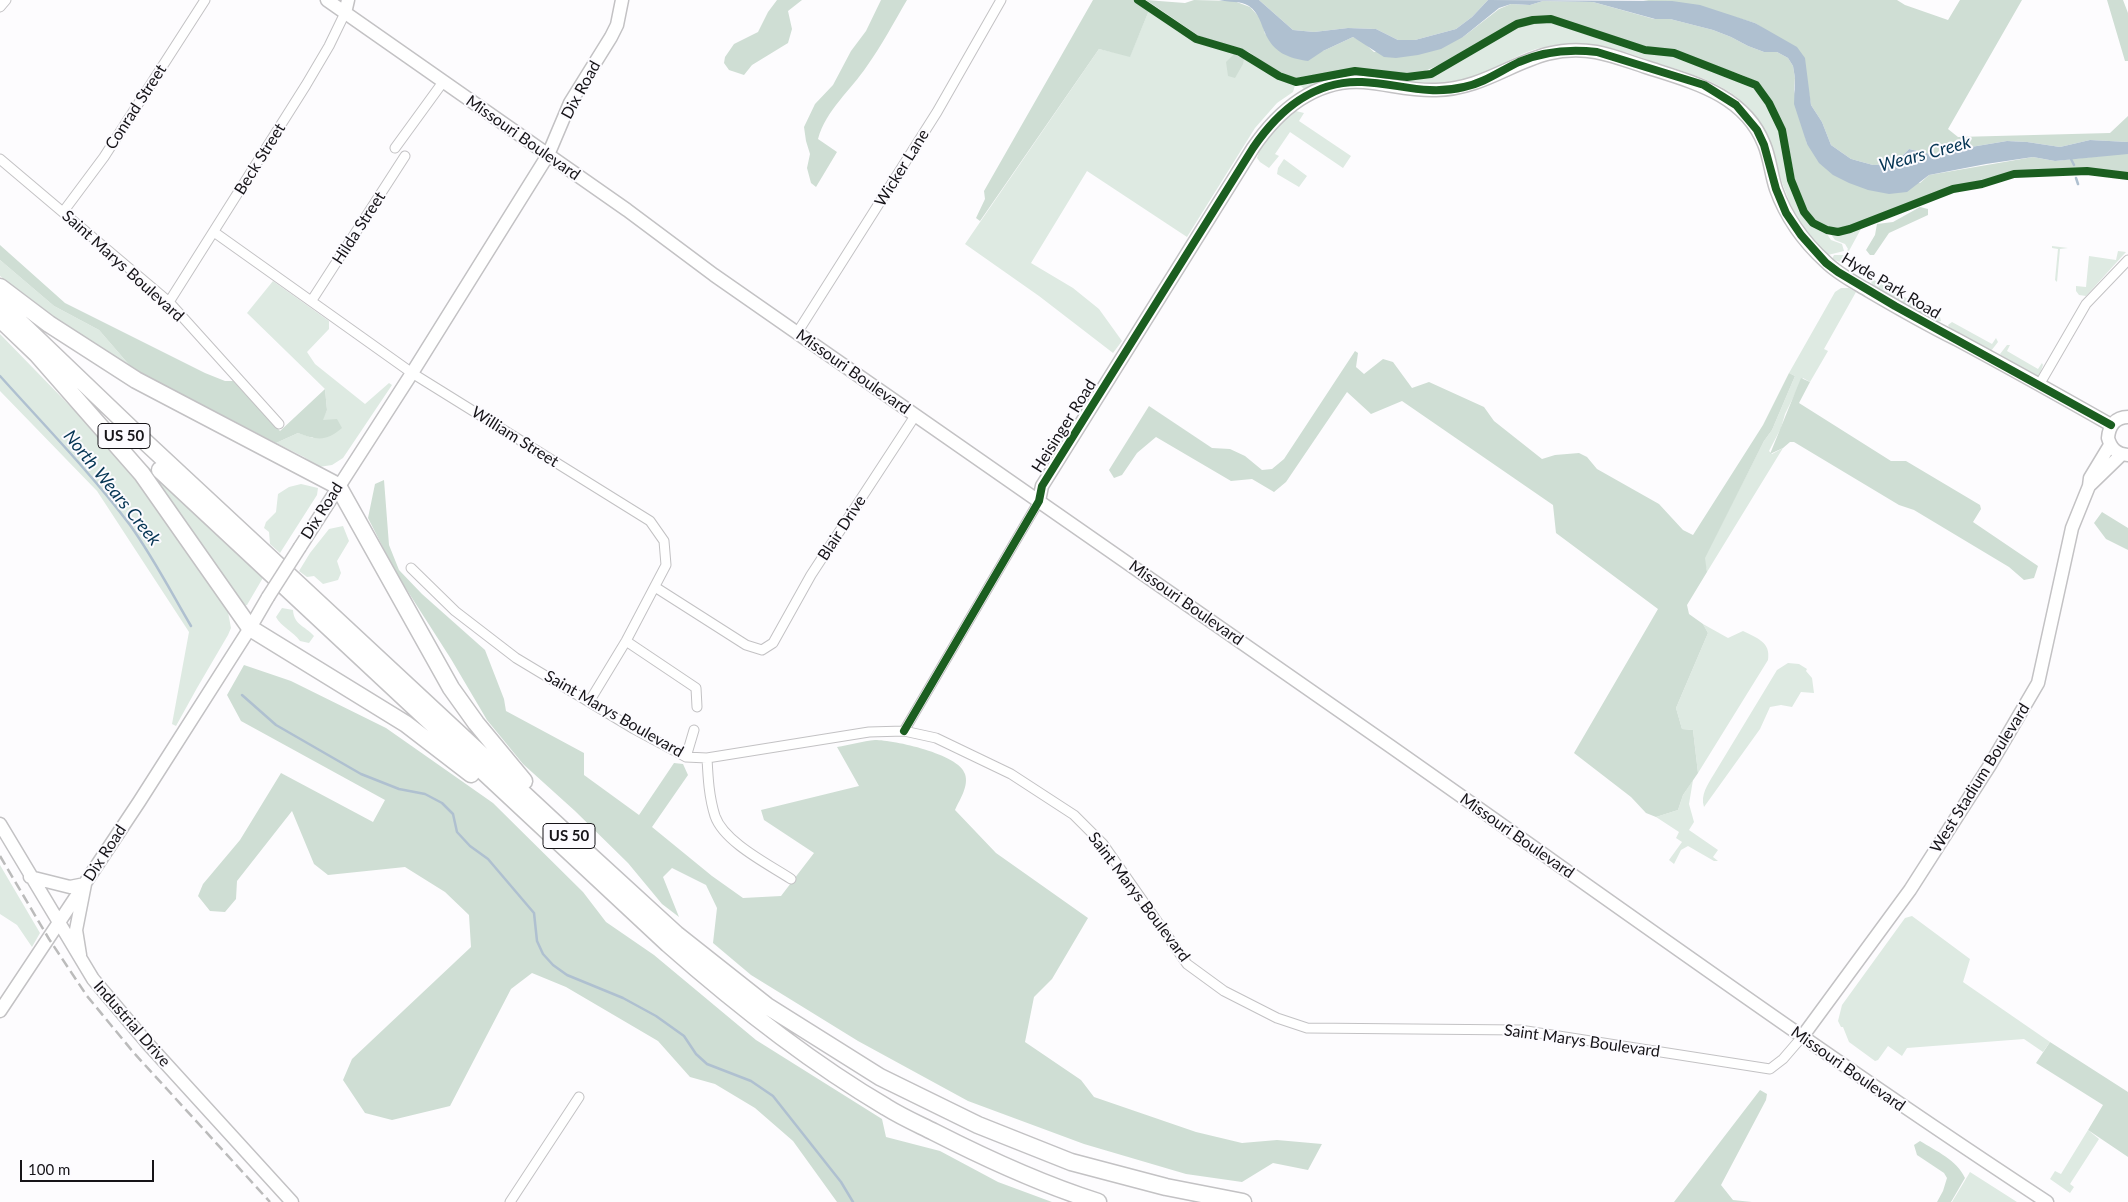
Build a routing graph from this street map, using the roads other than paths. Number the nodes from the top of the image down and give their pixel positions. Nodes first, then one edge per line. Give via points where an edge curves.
1 (6, 0) edge
2 (205, 0) edge
3 (327, 0) edge
4 (622, 0) edge
5 (1001, 0) edge
6 (346, 6) edge
7 (0, 7) edge
8 (443, 82) junction
9 (395, 148) dead end
10 (548, 155) junction
11 (405, 156) dead end
12 (0, 159) edge
13 (1242, 166) joint
14 (63, 212) junction
15 (214, 232) junction
16 (2128, 260) edge
17 (0, 287) edge
18 (312, 300) junction
19 (169, 302) junction
20 (0, 303) edge
21 (0, 319) edge
22 (797, 333) junction
23 (34, 351) junction
24 (412, 373) junction
25 (2039, 385) junction
26 (915, 416) junction
27 (2126, 416) edge
28 (280, 424) dead end
29 (2112, 425) junction
30 (2110, 445) junction
31 (2125, 455) edge
32 (338, 486) junction
33 (2089, 486) junction
34 (1039, 502) junction
35 (411, 568) dead end
36 (655, 587) junction
37 (250, 628) junction
38 (626, 641) junction
39 (589, 702) junction
40 (697, 707) dead end
41 (694, 730) dead end
42 (904, 731) junction
43 (686, 757) junction
44 (707, 758) junction
45 (0, 824) edge
46 (558, 842) junction
47 (581, 847) junction
48 (30, 877) junction
49 (791, 879) dead end
50 (85, 884) junction
51 (58, 924) junction
52 (80, 960) junction
53 (0, 1011) edge
54 (1802, 1037) junction
55 (579, 1097) dead end
56 (292, 1202) edge
57 (510, 1202) edge
58 (1098, 1202) edge
59 (1243, 1202) edge
60 (2047, 1202) edge

1 - 7 street
2 - 14 street, Conrad Street via 104,158
3 - 6 main road, Missouri Boulevard
4 - 10 main road, Dix Road via 617,25 570,103
5 - 22 street, Wicker Lane via 937,112
6 - 8 main road, Missouri Boulevard
6 - 15 street, Beck Street via 319,63
8 - 9 street
8 - 10 main road, Missouri Boulevard
10 - 22 main road, Missouri Boulevard
10 - 24 main road, Dix Road
11 - 18 street, Hilda Street
12 - 14 street, Saint Marys Boulevard
13 - 25 main road, Hyde Park Road via 1278,115 1304,96 1323,88 1360,81 1446,90 1479,83 1541,55 1567,51 1597,52 1704,85 1736,105 1764,144 1786,213 1826,262 1894,306
13 - 34 main road, Heisinger Road via 1042,486
14 - 19 street, Saint Marys Boulevard
15 - 18 street, William Street
15 - 19 street, Beck Street
16 - 25 street via 2086,304
17 - 32 highway via 49,324 136,380
18 - 24 street, William Street
19 - 28 street, Saint Marys Boulevard
20 - 47 highway, US 50
21 - 23 highway, US 50
22 - 26 main road, Missouri Boulevard
23 - 37 highway via 142,474
23 - 46 highway, US 50
24 - 32 main road, Dix Road
24 - 36 street, William Street via 650,521 664,541 666,565
25 - 29 main road, Hyde Park Road
26 - 34 main road, Missouri Boulevard
26 - 36 street, Blair Drive via 811,575 772,643 762,650 746,645
27 - 29 main road
29 - 30 main road via 2108,431
30 - 31 main road via 2114,451
30 - 33 main road, West Stadium Boulevard via 2090,478
31 - 33 main road, West Stadium Boulevard
32 - 37 main road, Dix Road, bridge
32 - 47 highway via 451,688 476,723
33 - 54 main road, West Stadium Boulevard via 2072,528 2038,684 1910,890
34 - 42 street, Heisinger Road
34 - 54 main road, Missouri Boulevard
35 - 39 street, Saint Marys Boulevard via 455,611 516,658
36 - 38 street, William Street
37 - 46 highway via 406,724
37 - 50 main road, Dix Road
38 - 39 street, William Street
38 - 40 street via 696,688
39 - 43 street, Saint Marys Boulevard
41 - 43 street
42 - 44 street, Saint Marys Boulevard via 869,732
42 - 54 street, Saint Marys Boulevard via 936,738 1011,774 1074,814 1103,844 1187,964 1224,991 1285,1021 1307,1028 1520,1030 1770,1069
43 - 44 street, Saint Marys Boulevard
44 - 49 street via 709,792 715,817 722,829 740,846
45 - 48 main road, Industrial Drive
46 - 58 highway, US 50 via 697,970 788,1042 887,1108 978,1155
47 - 59 highway, US 50 via 676,934 767,1006 880,1076 978,1125 1071,1162 1166,1187
48 - 50 main road via 70,887
48 - 51 main road, Industrial Drive
50 - 51 main road, Dix Road
50 - 52 main road via 76,930
51 - 52 main road, Industrial Drive
51 - 53 main road, Dix Road
52 - 56 main road, Industrial Drive via 92,979 148,1044
54 - 60 main road, Missouri Boulevard
55 - 57 street

